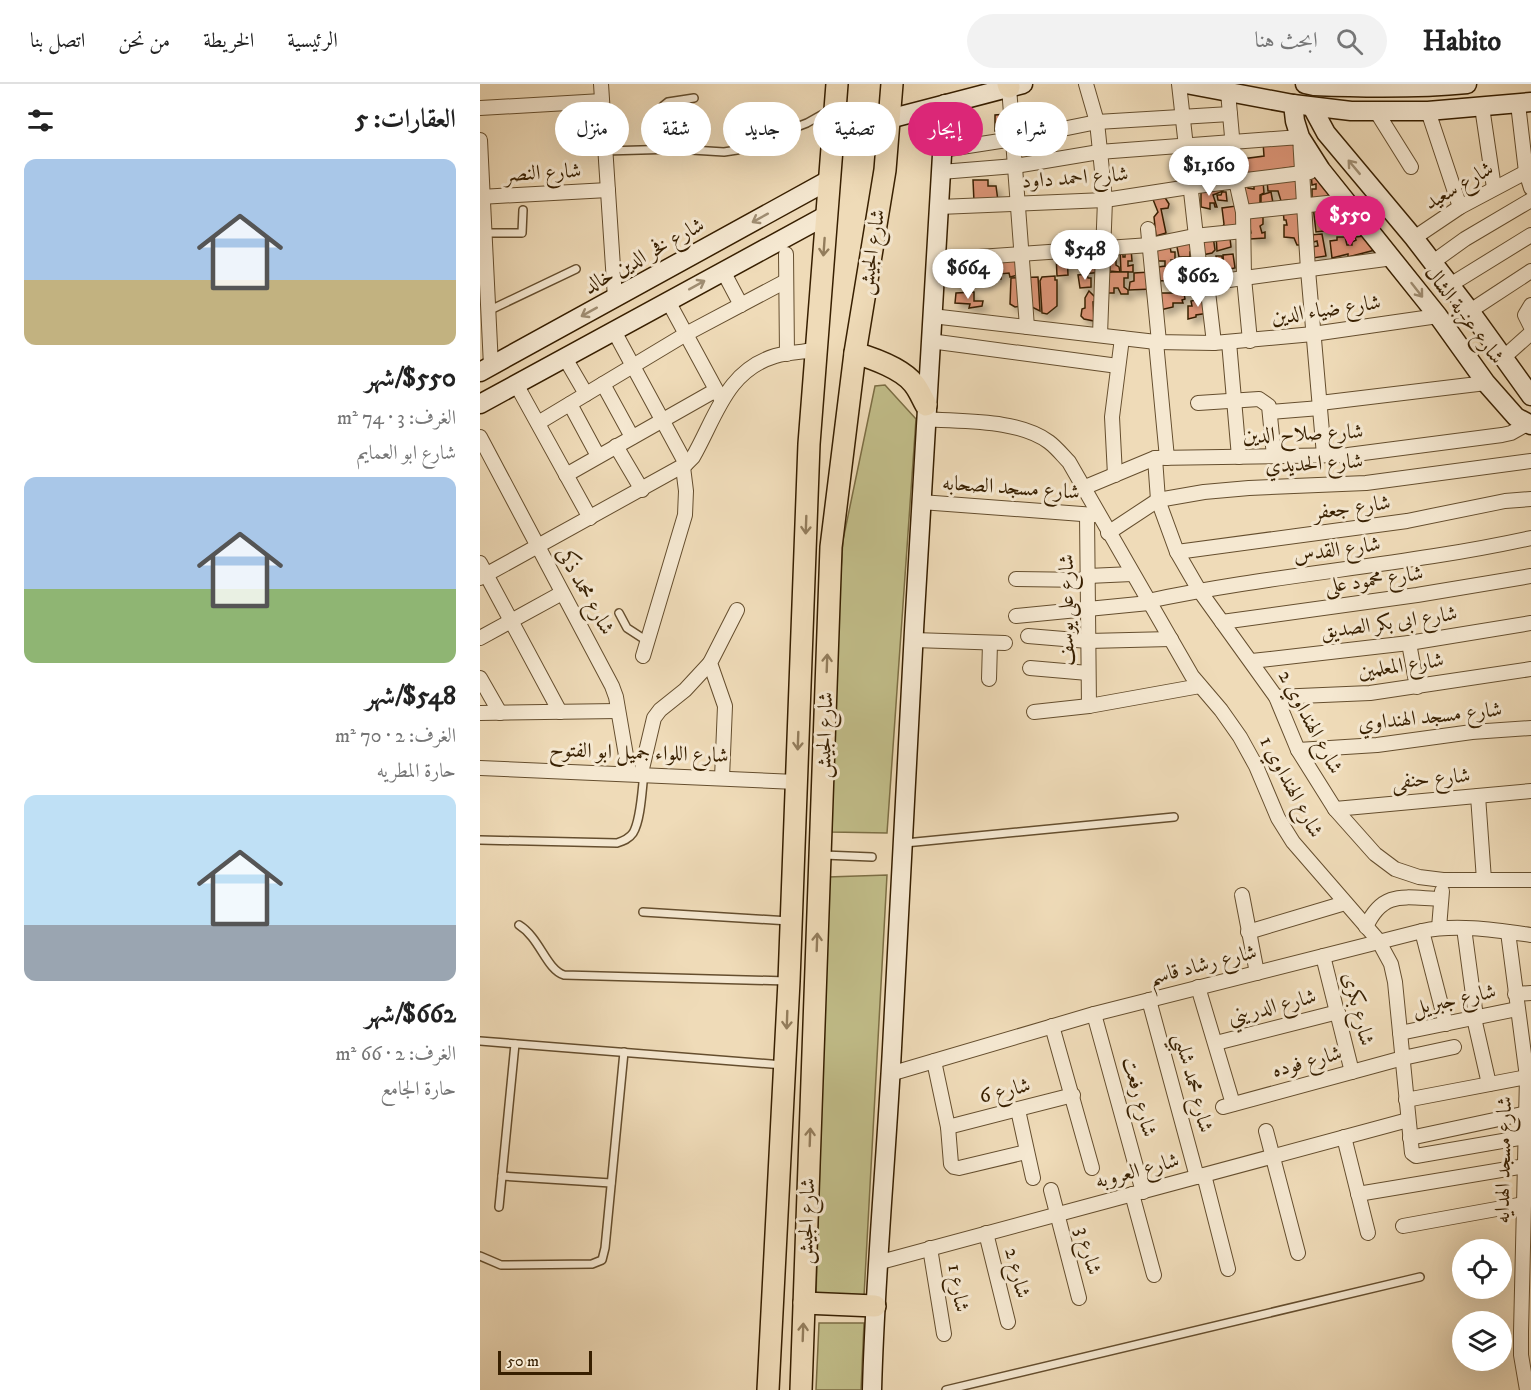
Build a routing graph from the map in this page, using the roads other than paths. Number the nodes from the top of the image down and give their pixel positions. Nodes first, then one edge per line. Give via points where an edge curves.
1 (601, 84) edge
2 (837, 84) edge
3 (892, 84) edge
4 (1086, 84) edge
5 (1179, 84) edge
6 (1186, 84) edge
7 (1305, 84) edge
8 (1467, 84) edge
9 (1013, 85) edge
10 (1378, 86) edge
11 (1228, 92) junction
12 (694, 98) dead end
13 (602, 101) joint
14 (668, 102) edge
15 (836, 102) edge
16 (890, 102) edge
17 (952, 102) edge
18 (1013, 102) edge
19 (1293, 104) junction
20 (1312, 106) junction
21 (1482, 107) junction
22 (480, 108) edge
23 (1376, 111) junction
24 (1428, 111) junction
25 (1525, 111) edge
26 (1230, 114) junction
27 (1182, 118) junction
28 (813, 120) edge
29 (1097, 122) junction
30 (1068, 128) edge
31 (1300, 138) junction
32 (480, 140) edge
33 (1232, 143) junction
34 (1185, 147) junction
35 (1527, 150) edge
36 (711, 151) edge
37 (1099, 152) junction
38 (605, 156) edge
39 (831, 156) edge
40 (886, 156) edge
41 (942, 156) edge
42 (1014, 156) edge
43 (481, 165) edge
44 (1015, 166) junction
45 (1412, 167) dead end
46 (1321, 170) junction
47 (941, 172) junction
48 (1526, 172) junction
49 (1300, 174) junction
50 (829, 180) junction
51 (1236, 181) junction
52 (1190, 187) junction
53 (1494, 188) junction
54 (1531, 188) edge
55 (608, 190) junction
56 (481, 197) edge
57 (1105, 200) junction
58 (1531, 200) edge
59 (1346, 201) junction
60 (1017, 203) junction
61 (1304, 205) junction
62 (939, 207) junction
63 (1460, 207) junction
64 (523, 210) dead end
65 (1243, 212) junction
66 (827, 215) junction
67 (1148, 229) dead end
68 (1243, 231) junction
69 (484, 233) junction
70 (1531, 235) edge
71 (1194, 236) junction
72 (1414, 238) junction
73 (1150, 245) junction
74 (1104, 248) junction
75 (786, 254) dead end
76 (1022, 255) junction
77 (1393, 258) junction
78 (935, 260) junction
79 (1433, 262) junction
80 (576, 269) dead end
81 (1308, 270) junction
82 (723, 271) junction
83 (1531, 271) edge
84 (1244, 278) junction
85 (483, 279) edge
86 (786, 281) junction
87 (1207, 283) junction
88 (1450, 285) junction
89 (615, 298) junction
90 (668, 301) junction
91 (741, 305) junction
92 (1531, 305) edge
93 (488, 311) junction
94 (1470, 311) junction
95 (932, 316) junction
96 (1438, 316) junction
97 (1027, 327) junction
98 (1531, 327) edge
99 (614, 331) junction
100 (1531, 333) edge
101 (686, 334) junction
102 (1313, 334) junction
103 (1100, 335) junction
104 (1122, 338) junction
105 (930, 340) junction
106 (1250, 341) junction
107 (1157, 342) junction
108 (1222, 342) junction
109 (816, 350) junction
110 (855, 353) junction
111 (787, 354) junction
112 (565, 358) junction
113 (1503, 358) junction
114 (633, 366) junction
115 (1118, 366) junction
116 (485, 369) edge
117 (1486, 383) junction
118 (603, 384) junction
119 (510, 387) junction
120 (586, 394) junction
121 (719, 395) junction
122 (1531, 396) edge
123 (1234, 401) junction
124 (1198, 403) dead end
125 (480, 404) edge
126 (570, 404) junction
127 (1320, 406) junction
128 (926, 412) junction
129 (1270, 412) junction
130 (662, 420) junction
131 (538, 423) junction
132 (1529, 424) edge
133 (480, 437) edge
134 (632, 438) junction
135 (809, 444) junction
136 (616, 446) junction
137 (843, 449) junction
138 (1324, 455) junction
139 (598, 456) junction
140 (1274, 456) junction
141 (1239, 457) junction
142 (1161, 458) junction
143 (1531, 461) edge
144 (684, 466) junction
145 (566, 475) junction
146 (1115, 475) junction
147 (808, 480) junction
148 (839, 483) junction
149 (1083, 488) junction
150 (642, 490) junction
151 (1531, 499) edge
152 (1158, 500) junction
153 (921, 502) junction
154 (1093, 515) junction
155 (590, 518) junction
156 (1108, 533) junction
157 (1531, 538) edge
158 (537, 547) junction
159 (1177, 552) junction
160 (482, 572) edge
161 (1132, 574) junction
162 (1531, 576) edge
163 (1088, 578) junction
164 (1016, 579) dead end
165 (1199, 590) junction
166 (562, 593) junction
167 (1148, 602) junction
168 (1088, 609) junction
169 (737, 610) dead end
170 (619, 614) dead end
171 (1016, 616) dead end
172 (511, 621) junction
173 (1222, 622) junction
174 (1531, 623) edge
175 (1028, 636) dead end
176 (480, 638) edge
177 (1171, 639) junction
178 (914, 640) junction
179 (647, 641) junction
180 (1088, 641) junction
181 (990, 643) junction
182 (1005, 643) dead end
183 (1409, 643) junction
184 (643, 656) dead end
185 (1252, 661) junction
186 (710, 663) junction
187 (1030, 668) dead end
188 (1531, 669) edge
189 (1088, 673) junction
190 (480, 678) edge
191 (989, 679) dead end
192 (1200, 686) junction
193 (1417, 687) junction
194 (1276, 697) junction
195 (1089, 706) junction
196 (618, 711) junction
197 (560, 712) junction
198 (1034, 712) dead end
199 (480, 713) edge
200 (500, 713) junction
201 (1531, 728) edge
202 (1298, 750) junction
203 (480, 768) edge
204 (638, 773) junction
205 (722, 777) junction
206 (796, 782) junction
207 (1531, 791) edge
208 (1478, 796) junction
209 (1335, 809) junction
210 (1174, 817) dead end
211 (480, 840) edge
212 (902, 843) junction
213 (820, 855) junction
214 (872, 856) dead end
215 (1443, 880) junction
216 (1484, 880) junction
217 (1531, 880) edge
218 (1242, 895) dead end
219 (1441, 899) junction
220 (1345, 903) junction
221 (644, 912) dead end
222 (791, 921) junction
223 (519, 925) dead end
224 (1366, 927) junction
225 (1439, 928) junction
226 (1464, 928) junction
227 (1422, 931) junction
228 (1248, 932) junction
229 (1508, 932) junction
230 (1531, 935) edge
231 (1378, 940) junction
232 (1323, 956) junction
233 (1257, 973) junction
234 (789, 982) junction
235 (816, 985) junction
236 (1198, 987) junction
237 (1531, 993) edge
238 (1515, 994) junction
239 (1149, 1000) junction
240 (1517, 1009) junction
241 (1338, 1012) junction
242 (1094, 1014) junction
243 (1475, 1018) junction
244 (1446, 1024) junction
245 (1052, 1026) junction
246 (1400, 1033) junction
247 (1526, 1039) edge
248 (480, 1041) edge
249 (1216, 1043) junction
250 (515, 1044) junction
251 (1454, 1047) dead end
252 (624, 1052) junction
253 (1402, 1058) junction
254 (933, 1061) junction
255 (785, 1065) junction
256 (1352, 1072) junction
257 (890, 1074) junction
258 (1528, 1081) edge
259 (1489, 1084) junction
260 (1072, 1095) junction
261 (1406, 1100) junction
262 (1018, 1110) junction
263 (1408, 1120) junction
264 (1528, 1124) edge
265 (948, 1127) junction
266 (1266, 1131) dead end
267 (1344, 1137) junction
268 (1410, 1138) junction
269 (1026, 1152) junction
270 (1273, 1156) junction
271 (1528, 1165) edge
272 (1092, 1168) dead end
273 (502, 1176) junction
274 (1201, 1176) junction
275 (1033, 1178) dead end
276 (611, 1183) junction
277 (1051, 1190) dead end
278 (1137, 1193) junction
279 (1358, 1194) junction
280 (1527, 1206) edge
281 (499, 1207) dead end
282 (1057, 1215) junction
283 (1403, 1226) dead end
284 (986, 1233) junction
285 (1368, 1233) dead end
286 (930, 1248) junction
287 (1527, 1250) edge
288 (1298, 1253) dead end
289 (480, 1256) edge
290 (877, 1263) junction
291 (1228, 1269) dead end
292 (1154, 1275) dead end
293 (1420, 1277) dead end
294 (1527, 1284) edge
295 (1079, 1298) dead end
296 (804, 1303) junction
297 (874, 1306) junction
298 (1008, 1322) dead end
299 (1526, 1331) edge
300 (944, 1334) dead end
301 (1526, 1355) edge
302 (768, 1390) edge
303 (801, 1390) edge
304 (872, 1390) edge
305 (946, 1390) edge
306 (1527, 1390) edge

1 - 13 street
2 - 15 main road, شارع الجيش
3 - 16 main road, شارع الجيش
4 - 29 street
5 - 27 street
6 - 11 street
7 - 10 street
8 - 10 street
9 - 17 street
9 - 18 street
11 - 19 street
11 - 26 street
12 - 14 lane
13 - 22 street
19 - 20 street
19 - 31 street, شارع عزبة الشال
20 - 23 street
72 -> 20 street, شارع عزبة الشال via 1326,134
21 - 24 street
21 - 25 street
21 - 53 street
23 - 24 street
23 - 45 street
24 - 63 street
25 - 35 street
26 - 27 street
26 - 33 street
27 - 29 street
27 - 34 street
28 - 36 lane via 737,150
29 - 30 street
29 - 37 street
31 - 33 street
31 - 46 street, شارع عزبة الشال
31 - 49 street
32 - 43 street
33 - 34 street
33 - 51 street
34 - 37 street
34 - 52 street
35 - 48 street
37 - 44 street
37 - 57 street
38 - 55 street
39 - 50 main road, شارع الجيش
40 - 110 main road, شارع الجيش
41 - 47 street
42 - 44 street
43 - 56 street
44 - 47 street
44 - 60 street
46 - 49 street, شارع احمد داود
46 - 59 street, شارع عزبة الشال
47 - 62 street
48 - 53 street, شارع سعيد
48 - 54 street
49 - 51 street, شارع احمد داود
49 - 61 street
50 - 66 main road, شارع الجيش
50 -> 89 street, شارع فخر الدين خالد
51 - 52 street, شارع احمد داود
51 - 65 street
52 - 57 street, شارع احمد داود
52 - 71 street
53 - 63 street, شارع سعيد
55 - 56 street, شارع النصر
55 - 89 street
56 - 69 street
57 - 60 street, شارع احمد داود
57 - 74 street
58 - 79 street
59 - 61 street
59 - 77 street, شارع عزبة الشال
60 - 62 street, شارع احمد داود
60 - 76 street
61 - 65 street
61 - 81 street
62 - 78 street
63 - 72 street, شارع سعيد
64 - 69 lane via 522,233
65 - 68 street
66 - 82 street
66 -> 109 main road, شارع الجيش
67 - 73 street, شارع الهنداوي 2
68 - 71 street
68 - 84 street
69 - 85 street
70 - 88 street
71 - 73 street
71 - 87 street via 1199,278
72 - 79 street, شارع عزبة الشال
73 - 74 street
73 - 107 street, شارع الهنداوي 2
74 - 76 street
74 - 103 street
75 - 86 street
76 - 78 street
76 - 97 street
77 - 81 street
77 -> 96 street, شارع عزبة الشال
78 - 95 street
79 - 88 street, شارع عزبة الشال
80 - 93 lane
81 - 84 street
81 - 102 street
90 -> 82 street
82 - 91 street
83 - 94 street
84 - 87 street
84 - 106 street
85 - 93 street
86 - 91 street
86 - 111 street
87 - 108 street
88 - 94 street, شارع عزبة الشال
89 -> 116 street, شارع فخر الدين خالد
90 - 99 street
90 - 101 street
91 - 101 street
92 - 98 street via 1525,315
93 - 116 street
94 - 113 street, شارع عزبة الشال
95 - 97 street, شارع ضياء الدين
95 - 105 street
96 - 102 street, شارع ضياء الدين
96 - 117 street, شارع عزبة الشال
97 - 103 street, شارع ضياء الدين
99 - 112 street
99 - 114 street
100 - 113 street
101 - 114 street
101 - 121 street
102 - 106 street, شارع ضياء الدين
102 - 127 street
103 - 104 street, شارع ضياء الدين
104 - 107 street, شارع ضياء الدين
104 - 115 street
105 - 115 street
105 - 128 street
106 - 108 street, شارع ضياء الدين
107 - 108 street, شارع ضياء الدين
107 - 142 street, شارع الهنداوي 2
108 - 123 street
109 - 111 street
109 - 135 main road, شارع الجيش
110 - 128 main road via 913,382
110 - 137 main road, شارع الجيش
111 - 121 street via 745,371
112 - 119 street
112 - 120 street
113 - 122 street, شارع عزبة الشال
114 - 118 street
114 - 130 street
115 - 146 street via 1112,417
116 - 119 street
117 - 127 street
117 - 132 street, شارع عزبة الشال via 1516,417
118 - 120 street
118 - 134 street
119 - 125 street
119 - 131 street
120 - 126 street
121 - 130 street
121 - 144 street via 693,457
123 - 124 street
123 - 129 street via 1259,399 1265,401
123 - 141 street
126 - 131 street
126 - 139 street
127 - 129 street
127 - 138 street
128 - 149 street, شارع الهنداوي 1 via 1023,429 1049,442 1070,462
128 - 153 street
129 - 140 street
130 - 134 street
130 - 144 street
131 - 145 street
132 - 138 street, شارع صلاح الدين via 1502,435 1371,453
133 - 158 street, شارع محمد ذكى
134 - 136 street
135 - 137 main road via 825,453
135 - 147 main road, شارع الجيش
136 - 139 street
136 - 150 street
137 - 148 main road, شارع الجيش
138 - 140 street, شارع صلاح الدين
139 - 145 street
140 - 141 street, شارع صلاح الدين
141 - 142 street, شارع صلاح الدين
142 - 146 street, شارع صلاح الدين
142 - 152 street, شارع الهنداوي 2
143 - 152 street, شارع الحديدي via 1366,483 1249,488
144 - 150 street
144 - 179 street via 685,515
145 - 155 street
146 - 149 street, شارع صلاح الدين
147 - 148 main road via 824,476
147 -> 206 main road, شارع الجيش
213 -> 148 main road, شارع الجيش via 831,547
149 - 154 street, شارع الهنداوي 1
150 - 155 street
151 - 159 street, شارع جعفر via 1407,521
152 - 156 street, شارع الحديدي
152 - 159 street, شارع الهنداوي 2
153 - 154 street, شارع مسجد الصحابه
153 - 178 street
154 - 156 street, شارع الهنداوي 1
154 - 163 street, شارع على يوسف
155 - 158 street
156 - 161 street, شارع الهنداوي 1
157 - 165 street, شارع القدس via 1432,558
158 - 160 street
158 - 166 street, شارع محمد ذكى
159 - 165 street, شارع الهنداوي 2
160 - 172 street
161 - 163 street
161 - 167 street, شارع الهنداوي 1
162 - 173 street, شارع محمود على
163 - 164 street
163 - 168 street, شارع على يوسف
165 - 167 street, شارع القدس
165 - 173 street, شارع الهنداوي 2
166 - 172 street
166 - 196 street, شارع محمد ذكى via 612,686
167 - 168 street, شارع القدس
167 - 177 street, شارع الهنداوي 1
168 - 171 street, شارع القدس
168 - 180 street, شارع على يوسف
169 - 186 street
170 - 179 lane via 627,628
172 - 176 street
172 - 197 street
173 - 185 street, شارع الهنداوي 2
174 - 183 street, شارع ابى بكر الصديق
175 - 180 street
177 - 180 street
177 - 192 street, شارع الهنداوي 1
178 - 181 street
178 - 212 street
179 - 184 street
180 - 189 street, شارع على يوسف
181 - 182 street
181 - 191 street
183 - 185 street, شارع ابى بكر الصديق
183 - 193 street
185 - 194 street, شارع الهنداوي 2
186 - 204 street via 654,718
186 - 205 street via 726,706
187 - 189 street
188 - 193 street, شارع المعلمين
189 - 195 street, شارع على يوسف
190 - 200 street
192 - 195 street
192 - 220 street, شارع الهنداوي 1 via 1240,737 1293,842
193 - 194 street, شارع المعلمين
194 - 202 street, شارع الهنداوي 2
195 - 198 street
196 - 197 street
196 - 204 street, شارع محمد ذكى
197 - 200 street
199 - 200 street
201 - 202 street, شارع مسجد الهنداوي
202 - 209 street, شارع الهنداوي 2
203 - 204 street, شارع اللواء جميل ابو الفتوح
204 - 205 street, شارع اللواء جميل ابو الفتوح
204 - 211 lane via 636,825 626,840
205 - 206 street, شارع اللواء جميل ابو الفتوح
206 - 222 main road, شارع الجيش
207 - 208 street, شارع حنفى
208 - 209 street, شارع حنفى
208 - 216 street
209 - 215 street, شارع الهنداوي 2 via 1375,854 1395,869 1419,878
210 - 212 lane
212 - 257 street
213 - 214 lane
235 -> 213 main road, شارع الجيش
215 - 216 street, شارع الهنداوي 2
215 - 219 street
216 - 217 street, شارع الهنداوي 2
218 - 228 street
219 - 224 street via 1389,900 1373,912
219 - 225 street
220 - 224 street, شارع الهنداوي 1
220 - 228 street
221 - 222 lane
222 - 234 main road, شارع الجيش
223 - 234 lane via 537,942 552,968 564,975
224 - 231 street, شارع الهنداوي 1
225 - 226 street, شارع رشاد قاسم
225 - 227 street, شارع رشاد قاسم
226 - 229 street, شارع رشاد قاسم
226 - 243 street
227 - 231 street, شارع رشاد قاسم
227 - 244 street
228 - 233 street
229 - 230 street, شارع رشاد قاسم
229 - 238 street, شارع مسجد الهدايه
231 - 232 street, شارع رشاد قاسم
231 - 246 street, شارع الهنداوي 1 via 1391,964
232 - 233 street, شارع رشاد قاسم
232 - 241 street, شارع بكرى
233 - 236 street, شارع رشاد قاسم
234 - 235 main road
234 -> 255 main road, شارع الجيش
296 -> 235 main road, شارع الجيش
236 - 239 street, شارع رشاد قاسم
236 - 249 street
237 - 238 street
238 - 240 street, شارع مسجد الهدايه
239 - 242 street, شارع رشاد قاسم
239 - 274 street, شارع محمد شلبي
240 - 243 street, شارع جبريل
240 - 247 street, شارع مسجد الهدايه
241 - 249 street, شارع الدريني
241 - 256 street, شارع بكرى
242 - 245 street, شارع رشاد قاسم
242 - 278 street, شارع رفعت
243 - 244 street, شارع جبريل
243 - 259 street
244 - 246 street, شارع جبريل
245 - 254 street, شارع رشاد قاسم
245 - 260 street
246 - 253 street, شارع الهنداوي 1
247 - 258 street, شارع مسجد الهدايه
248 - 250 lane
249 - 256 street, شارع فوده via 1228,1105
250 - 252 lane
250 - 273 lane
251 - 253 street, شارع فوده
252 - 255 lane
252 - 276 lane
253 - 256 street, شارع فوده
253 - 261 street, شارع الهنداوي 1
254 - 257 street, شارع رشاد قاسم
254 - 265 street
255 - 302 main road, شارع الجيش
257 - 290 street
258 - 259 street
258 - 264 street, شارع مسجد الهدايه
259 - 261 street
260 - 262 street, شارع 6
260 - 272 street
261 - 263 street, شارع الهنداوي 1
262 - 265 street, شارع 6
262 - 269 street
263 - 267 street, شارع العروبه
263 - 268 street, شارع الهنداوي 1
264 - 268 street
264 - 268 street, شارع الهنداوي 1 via 1419,1156 1414,1155
264 - 271 street, شارع مسجد الهدايه
265 - 269 street via 954,1167
266 - 270 street
267 - 270 street, شارع العروبه
267 - 279 street
269 - 275 street
270 - 274 street, شارع العروبه
270 - 288 street
271 - 279 street
271 - 280 street, شارع مسجد الهدايه
273 - 276 lane
273 - 281 lane
274 - 278 street, شارع العروبه
274 - 291 street, شارع محمد شلبي
276 - 289 lane via 602,1260 592,1264 501,1265
277 - 282 street, شارع 3
278 - 282 street, شارع العروبه
278 - 292 street, شارع رفعت
279 - 285 street
280 - 283 street
280 - 287 street, شارع مسجد الهدايه
282 - 284 street, شارع العروبه
282 - 295 street, شارع 3
284 - 286 street, شارع العروبه
284 - 298 street, شارع 2
286 - 290 street, شارع العروبه
286 - 300 street, شارع 1
287 - 294 street, شارع مسجد الهدايه
290 - 297 street
293 - 305 lane
294 - 299 street, شارع مسجد الهدايه
296 - 297 main road
303 -> 296 main road, شارع الجيش
297 - 304 street
299 - 301 street, شارع مسجد الهدايه
301 - 306 street, شارع مسجد الهدايه

